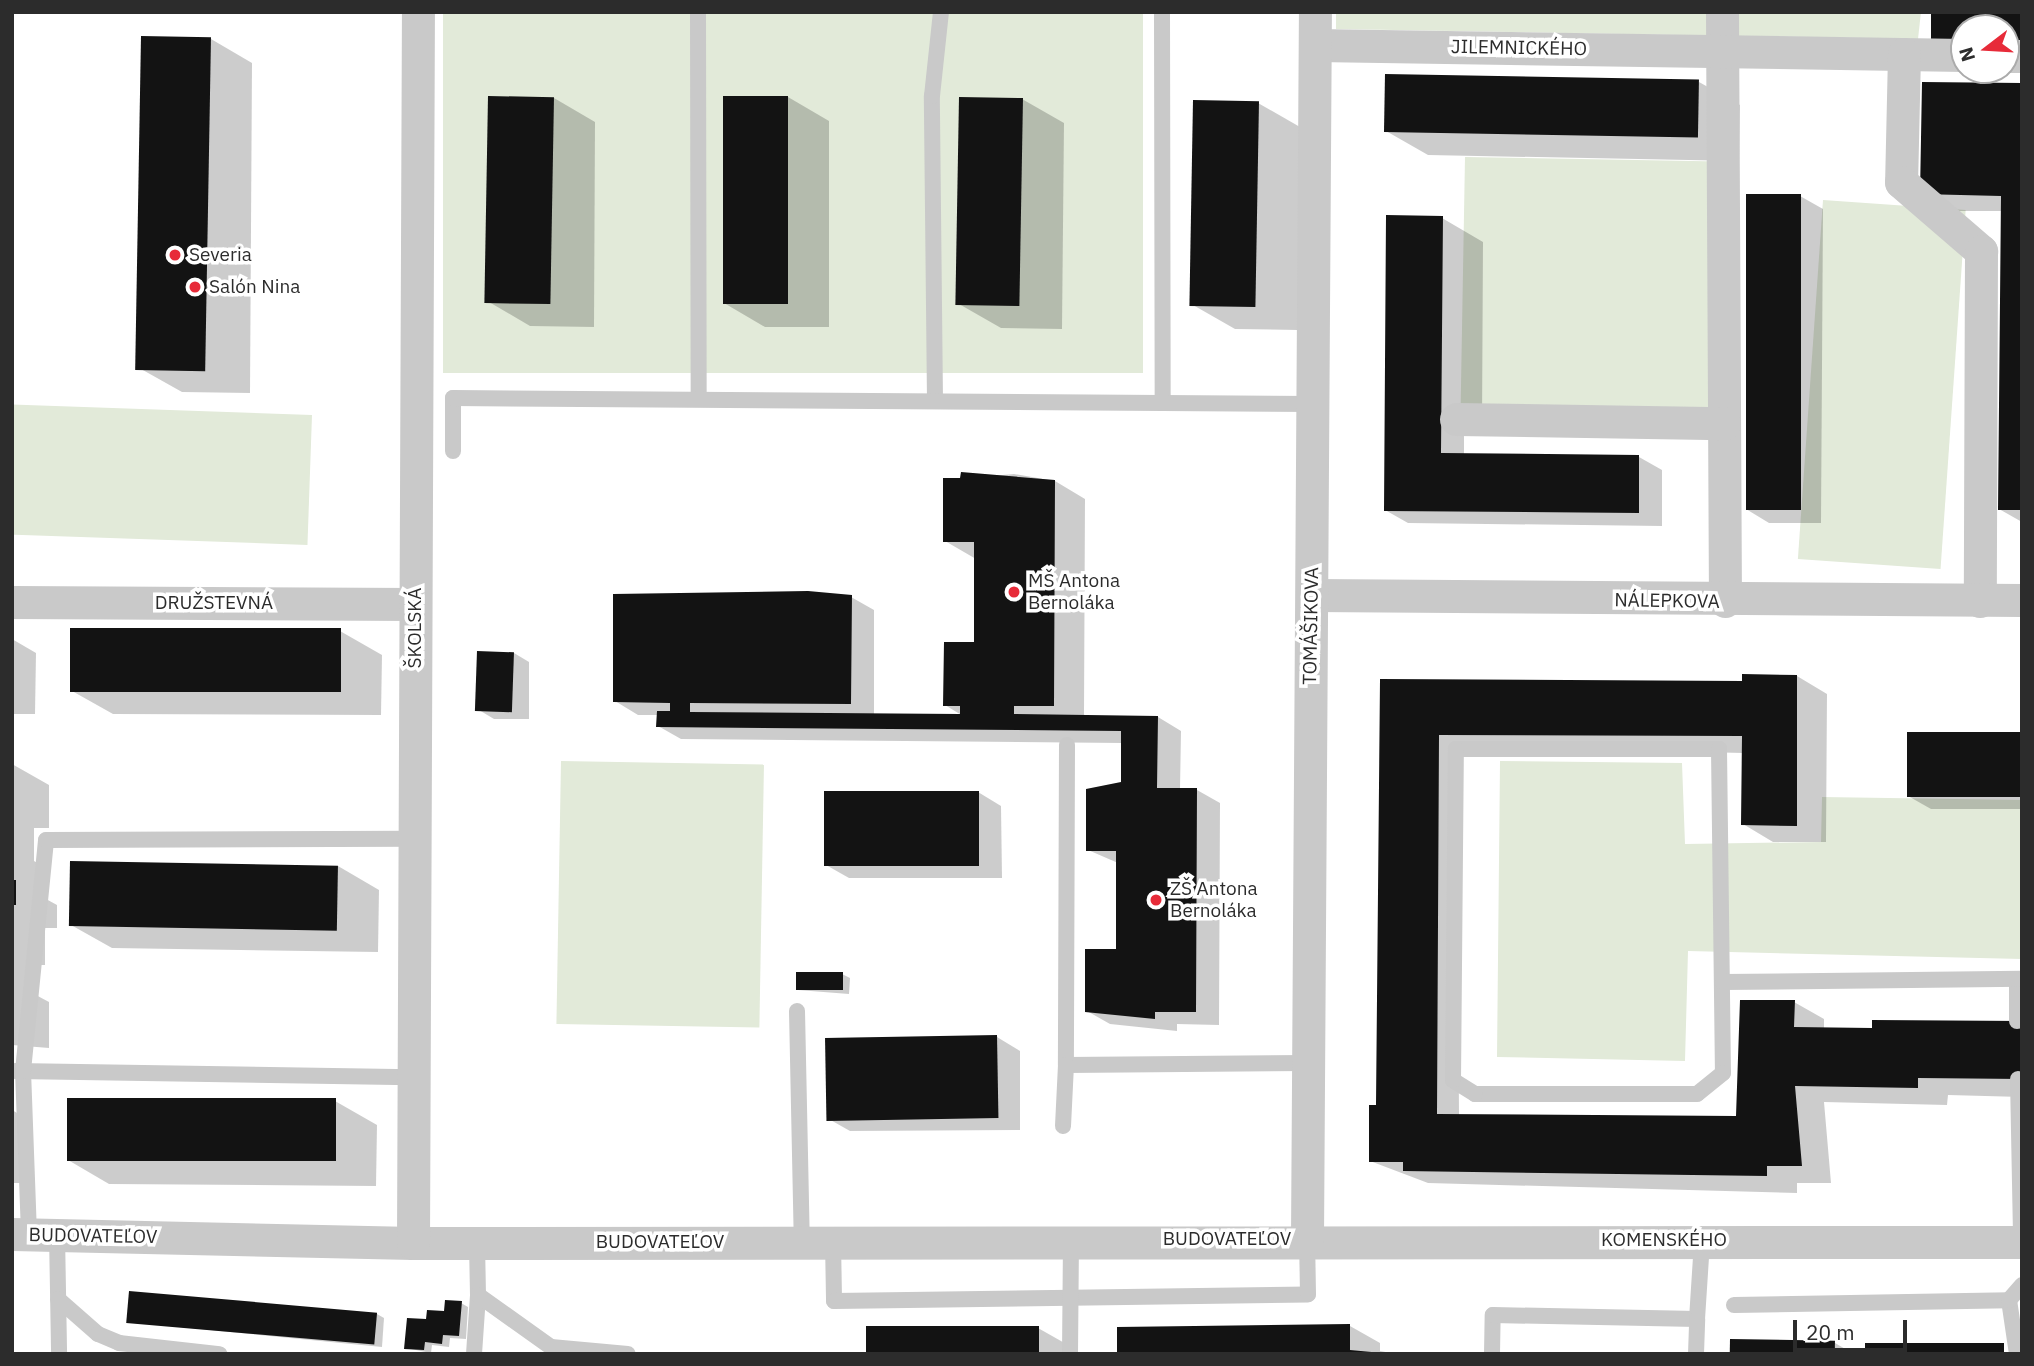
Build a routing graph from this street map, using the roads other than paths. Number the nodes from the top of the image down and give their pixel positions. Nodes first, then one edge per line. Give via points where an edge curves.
1 (418, 12) edge
2 (698, 12) edge
3 (941, 12) edge
4 (1162, 12) edge
5 (1722, 12) edge
6 (1316, 28) edge
7 (1721, 51) junction
8 (1904, 54) junction
9 (1950, 55) edge
10 (699, 399) junction
11 (935, 401) junction
12 (1163, 403) junction
13 (1313, 404) junction
14 (1456, 419) dead end
15 (1724, 423) junction
16 (453, 450) dead end
17 (1312, 595) junction
18 (2022, 600) edge
19 (1725, 601) junction
20 (1980, 601) junction
21 (12, 602) edge
22 (415, 604) junction
23 (1067, 745) dead end
24 (413, 839) junction
25 (2020, 979) edge
26 (1723, 982) junction
27 (797, 1011) dead end
28 (2017, 1021) dead end
29 (1308, 1063) junction
30 (1066, 1065) junction
31 (18, 1071) edge
32 (411, 1077) junction
33 (2018, 1079) dead end
34 (1063, 1126) dead end
35 (33, 1234) edge
36 (1307, 1239) junction
37 (1071, 1240) junction
38 (818, 1241) junction
39 (1702, 1241) junction
40 (2021, 1242) edge
41 (413, 1243) junction
42 (477, 1243) junction
43 (2022, 1285) edge
44 (478, 1295) junction
45 (1071, 1297) junction
46 (58, 1299) junction
47 (2009, 1300) junction
48 (1734, 1305) dead end
49 (1697, 1319) junction
50 (473, 1353) edge
51 (59, 1354) edge
52 (219, 1354) edge
53 (628, 1354) edge
54 (1070, 1354) edge
55 (1492, 1354) edge
56 (1696, 1354) edge
57 (2017, 1354) edge

1 - 22 street, ŠKOLSKÁ
2 - 10 lane
3 - 11 lane via 932,96
4 - 12 lane
5 - 7 street
6 - 7 street, JILEMNICKÉHO
6 - 13 street, TOMÁŠIKOVA
7 - 8 street, JILEMNICKÉHO
7 - 15 street
8 - 9 street, JILEMNICKÉHO
8 - 20 street via 1901,182 1980,251
10 - 11 lane
10 - 16 lane via 453,398
11 - 12 lane
12 - 13 lane
13 - 17 street, TOMÁŠIKOVA
14 - 15 street
15 - 19 street
17 - 19 street, NÁLEPKOVA
17 - 29 street, TOMÁŠIKOVA
18 - 20 street, NÁLEPKOVA
19 - 20 street, NÁLEPKOVA
21 - 22 street, DRUŽSTEVNÁ
22 - 24 street, ŠKOLSKÁ
23 - 30 lane
24 - 31 lane via 46,840
24 - 32 street, ŠKOLSKÁ
25 - 26 lane
25 - 28 lane
26 - 26 lane via 1723,1073 1697,1094 1475,1094 1453,1080 1456,749 1719,749
27 - 38 lane
29 - 30 lane
29 - 36 street, TOMÁŠIKOVA
30 - 34 lane
31 - 32 lane
31 - 35 lane
32 - 41 street, ŠKOLSKÁ
33 - 40 lane
35 - 41 street, BUDOVATEĽOV
35 - 46 lane
36 - 37 street, BUDOVATEĽOV
36 - 39 street, KOMENSKÉHO
36 - 45 lane via 1308,1294
37 - 38 street, BUDOVATEĽOV
37 - 45 lane
38 - 42 street, BUDOVATEĽOV
38 - 45 lane via 834,1301
39 - 40 street, KOMENSKÉHO
39 - 49 lane
41 - 42 street, BUDOVATEĽOV
42 - 44 lane
43 - 47 lane
44 - 50 lane
44 - 53 lane via 551,1347
45 - 54 lane
46 - 51 lane
46 - 52 lane via 98,1334 120,1343
47 - 48 lane
47 - 57 lane
49 - 55 lane via 1493,1315
49 - 56 lane

